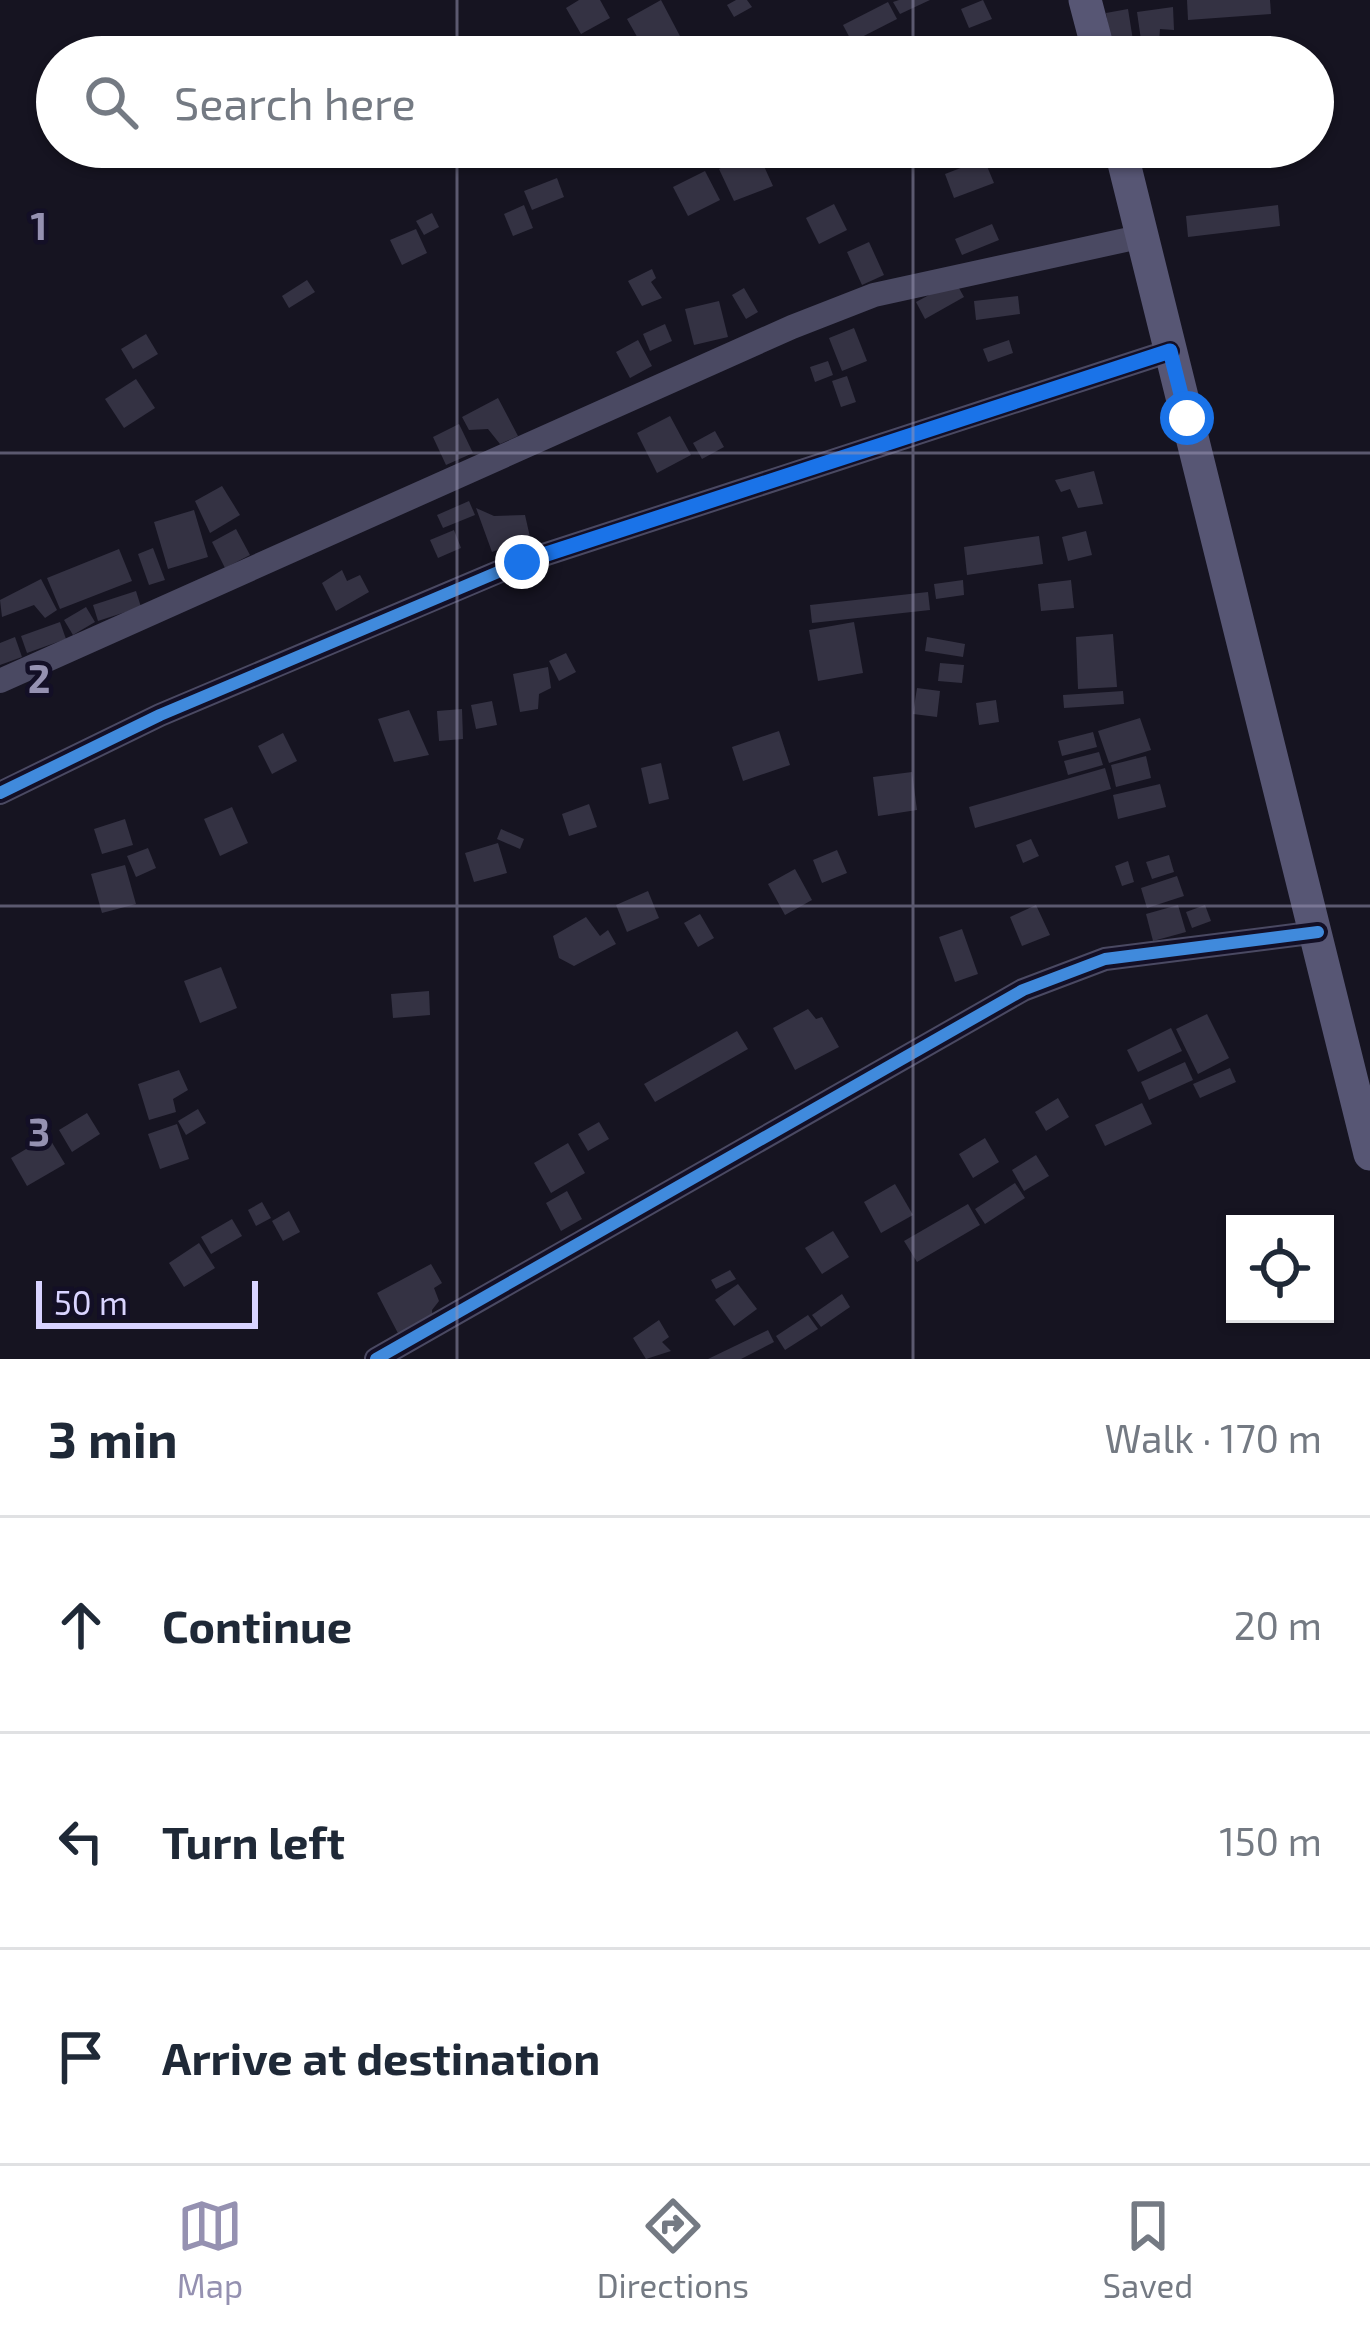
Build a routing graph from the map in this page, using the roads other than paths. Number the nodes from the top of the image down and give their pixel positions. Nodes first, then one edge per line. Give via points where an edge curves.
1 (1085, 0) edge
2 (1094, 36) edge
3 (1124, 168) edge
4 (1139, 237) junction
5 (1170, 351) junction
6 (0, 681) edge
7 (0, 793) edge
8 (1318, 932) junction
9 (1355, 1041) edge
10 (1370, 1154) edge
11 (376, 1359) edge

1 - 2 main road
3 - 4 main road
4 - 5 main road
4 - 6 street via 874,296 792,327
5 - 7 street via 522,562 160,715
5 - 8 main road
8 - 9 main road
8 - 11 street via 1105,958 1023,990
9 - 10 main road

